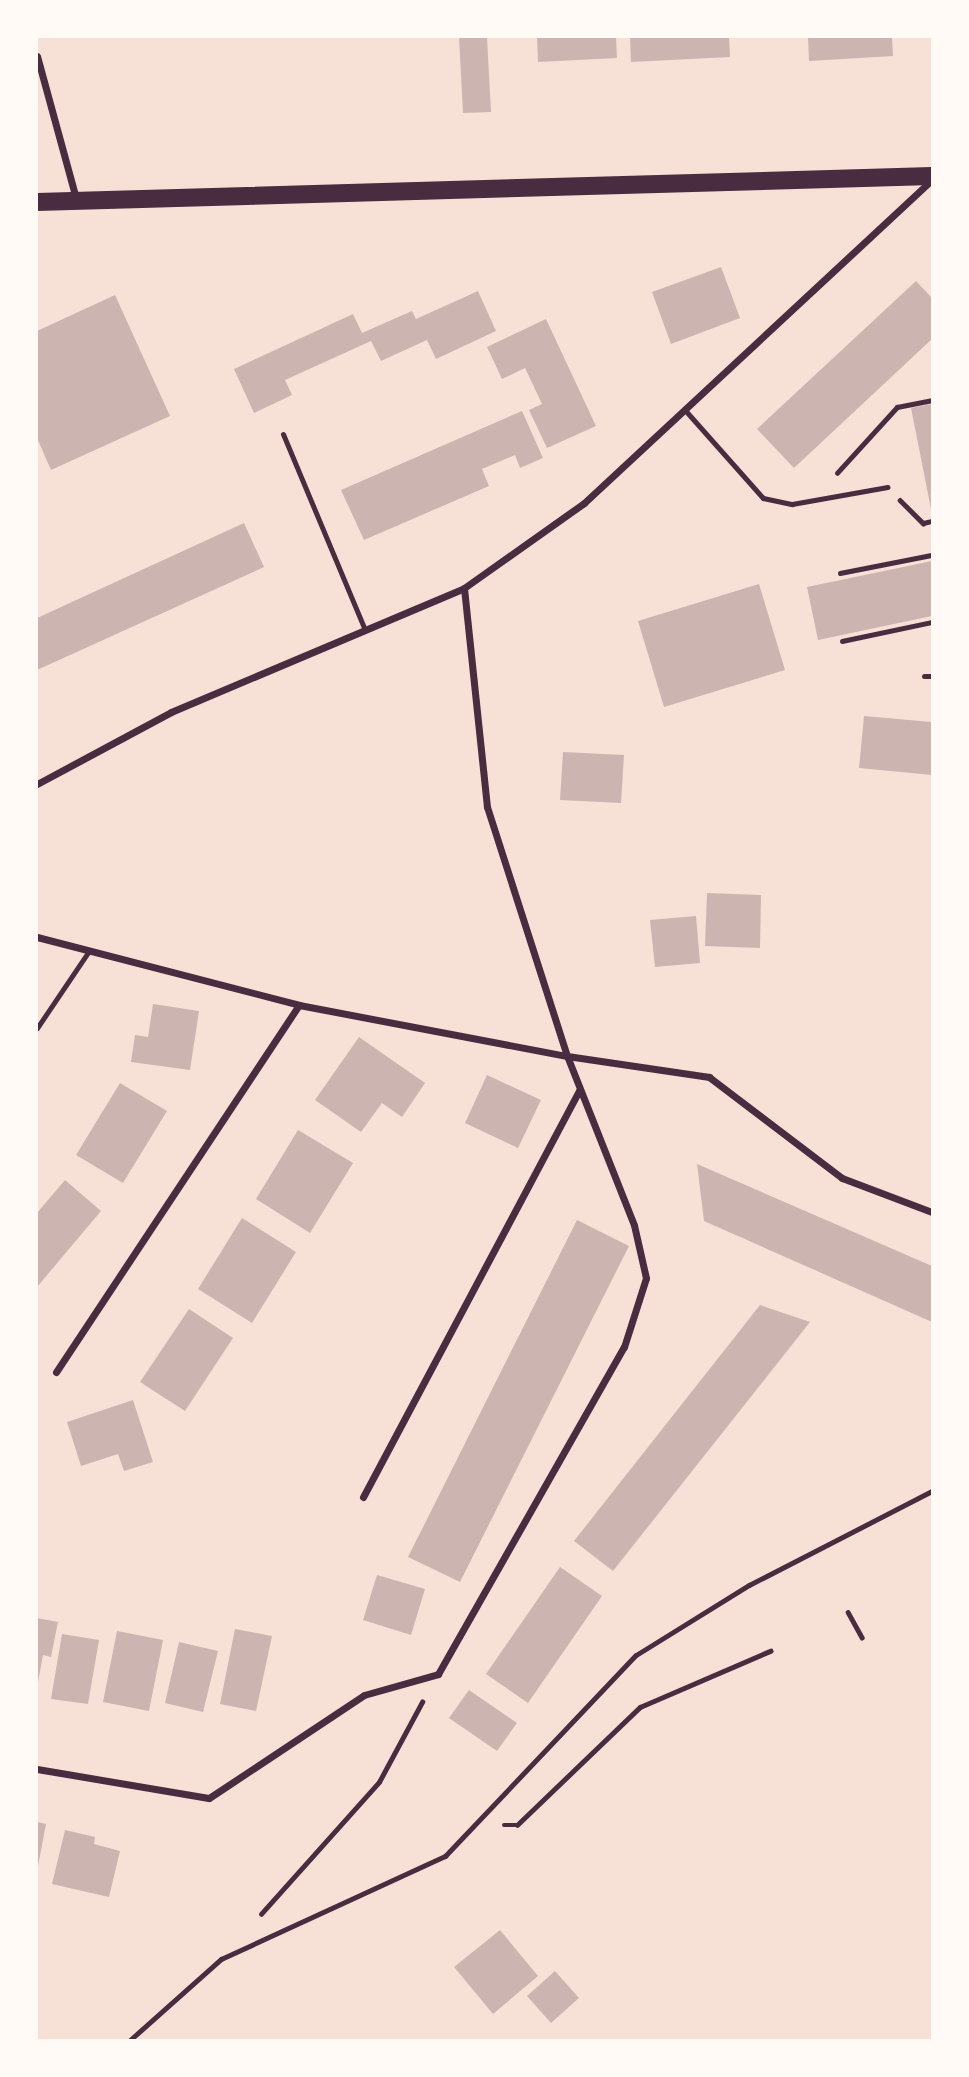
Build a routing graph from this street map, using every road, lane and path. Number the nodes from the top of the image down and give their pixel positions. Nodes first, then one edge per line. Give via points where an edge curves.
1 (37, 56) edge
2 (932, 178) edge
3 (76, 200) junction
4 (37, 202) edge
5 (932, 400) edge
6 (684, 409) junction
7 (283, 434) dead end
8 (887, 487) joint
9 (814, 500) junction
10 (932, 521) edge
11 (932, 555) edge
12 (840, 573) dead end
13 (464, 588) junction
14 (932, 622) edge
15 (365, 630) junction
16 (842, 641) dead end
17 (924, 676) dead end
18 (932, 676) edge
19 (37, 784) edge
20 (37, 937) edge
21 (89, 951) junction
22 (299, 1004) junction
23 (37, 1028) edge
24 (567, 1056) junction
25 (579, 1090) junction
26 (932, 1212) edge
27 (56, 1372) dead end
28 (932, 1491) edge
29 (363, 1497) dead end
30 (848, 1612) dead end
31 (862, 1637) dead end
32 (770, 1651) dead end
33 (438, 1674) junction
34 (37, 1769) edge
35 (474, 1825) junction
36 (258, 1917) dead end
37 (130, 2040) edge

1 - 3 street
2 - 3 main road
2 - 6 street
3 - 4 main road
5 - 9 path via 897,407
6 - 9 lane via 763,498 792,504
6 - 13 street via 584,503
7 - 15 lane
8 - 9 lane
8 - 10 path via 923,523
11 - 12 path
13 - 15 street
13 - 24 street via 487,807
14 - 16 path
15 - 19 street via 171,712
17 - 18 lane
20 - 21 street
21 - 22 street
21 - 23 lane
22 - 24 street
22 - 27 street
24 - 25 street
24 - 26 street via 709,1077 842,1178
25 - 29 street
25 - 33 street via 634,1226 646,1278 624,1347
28 - 35 lane via 750,1585 636,1656
30 - 31 path
32 - 35 path via 640,1707 517,1825
33 - 34 street via 364,1695 209,1798
33 - 36 path via 379,1782
35 - 37 lane via 445,1856 221,1959

